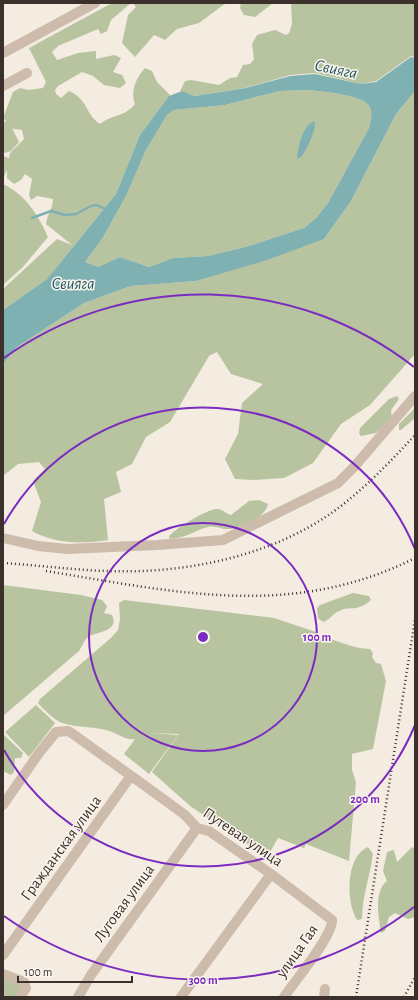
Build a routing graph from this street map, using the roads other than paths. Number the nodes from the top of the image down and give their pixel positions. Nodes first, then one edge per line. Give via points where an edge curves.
1 (95, 3) edge
2 (3, 54) edge
3 (27, 73) dead end
4 (3, 86) edge
5 (415, 396) edge
6 (3, 538) edge
7 (130, 777) junction
8 (3, 805) edge
9 (197, 828) junction
10 (271, 874) junction
11 (332, 920) joint
12 (3, 955) edge
13 (3, 974) edge
14 (20, 997) edge
15 (78, 997) edge
16 (181, 997) edge
17 (284, 997) edge

1 - 2 street
3 - 4 street
5 - 6 street via 338,483 223,540 67,549
7 - 8 street, Путевая улица via 68,731 56,732
7 - 9 street, Путевая улица via 185,815
7 - 12 street, Гражданская улица
9 - 10 street, Путевая улица via 209,831
9 - 15 street, Луговая улица
10 - 11 street, Путевая улица
10 - 16 street
11 - 17 street, улица Гая via 330,932
13 - 14 street via 27,979 26,988

